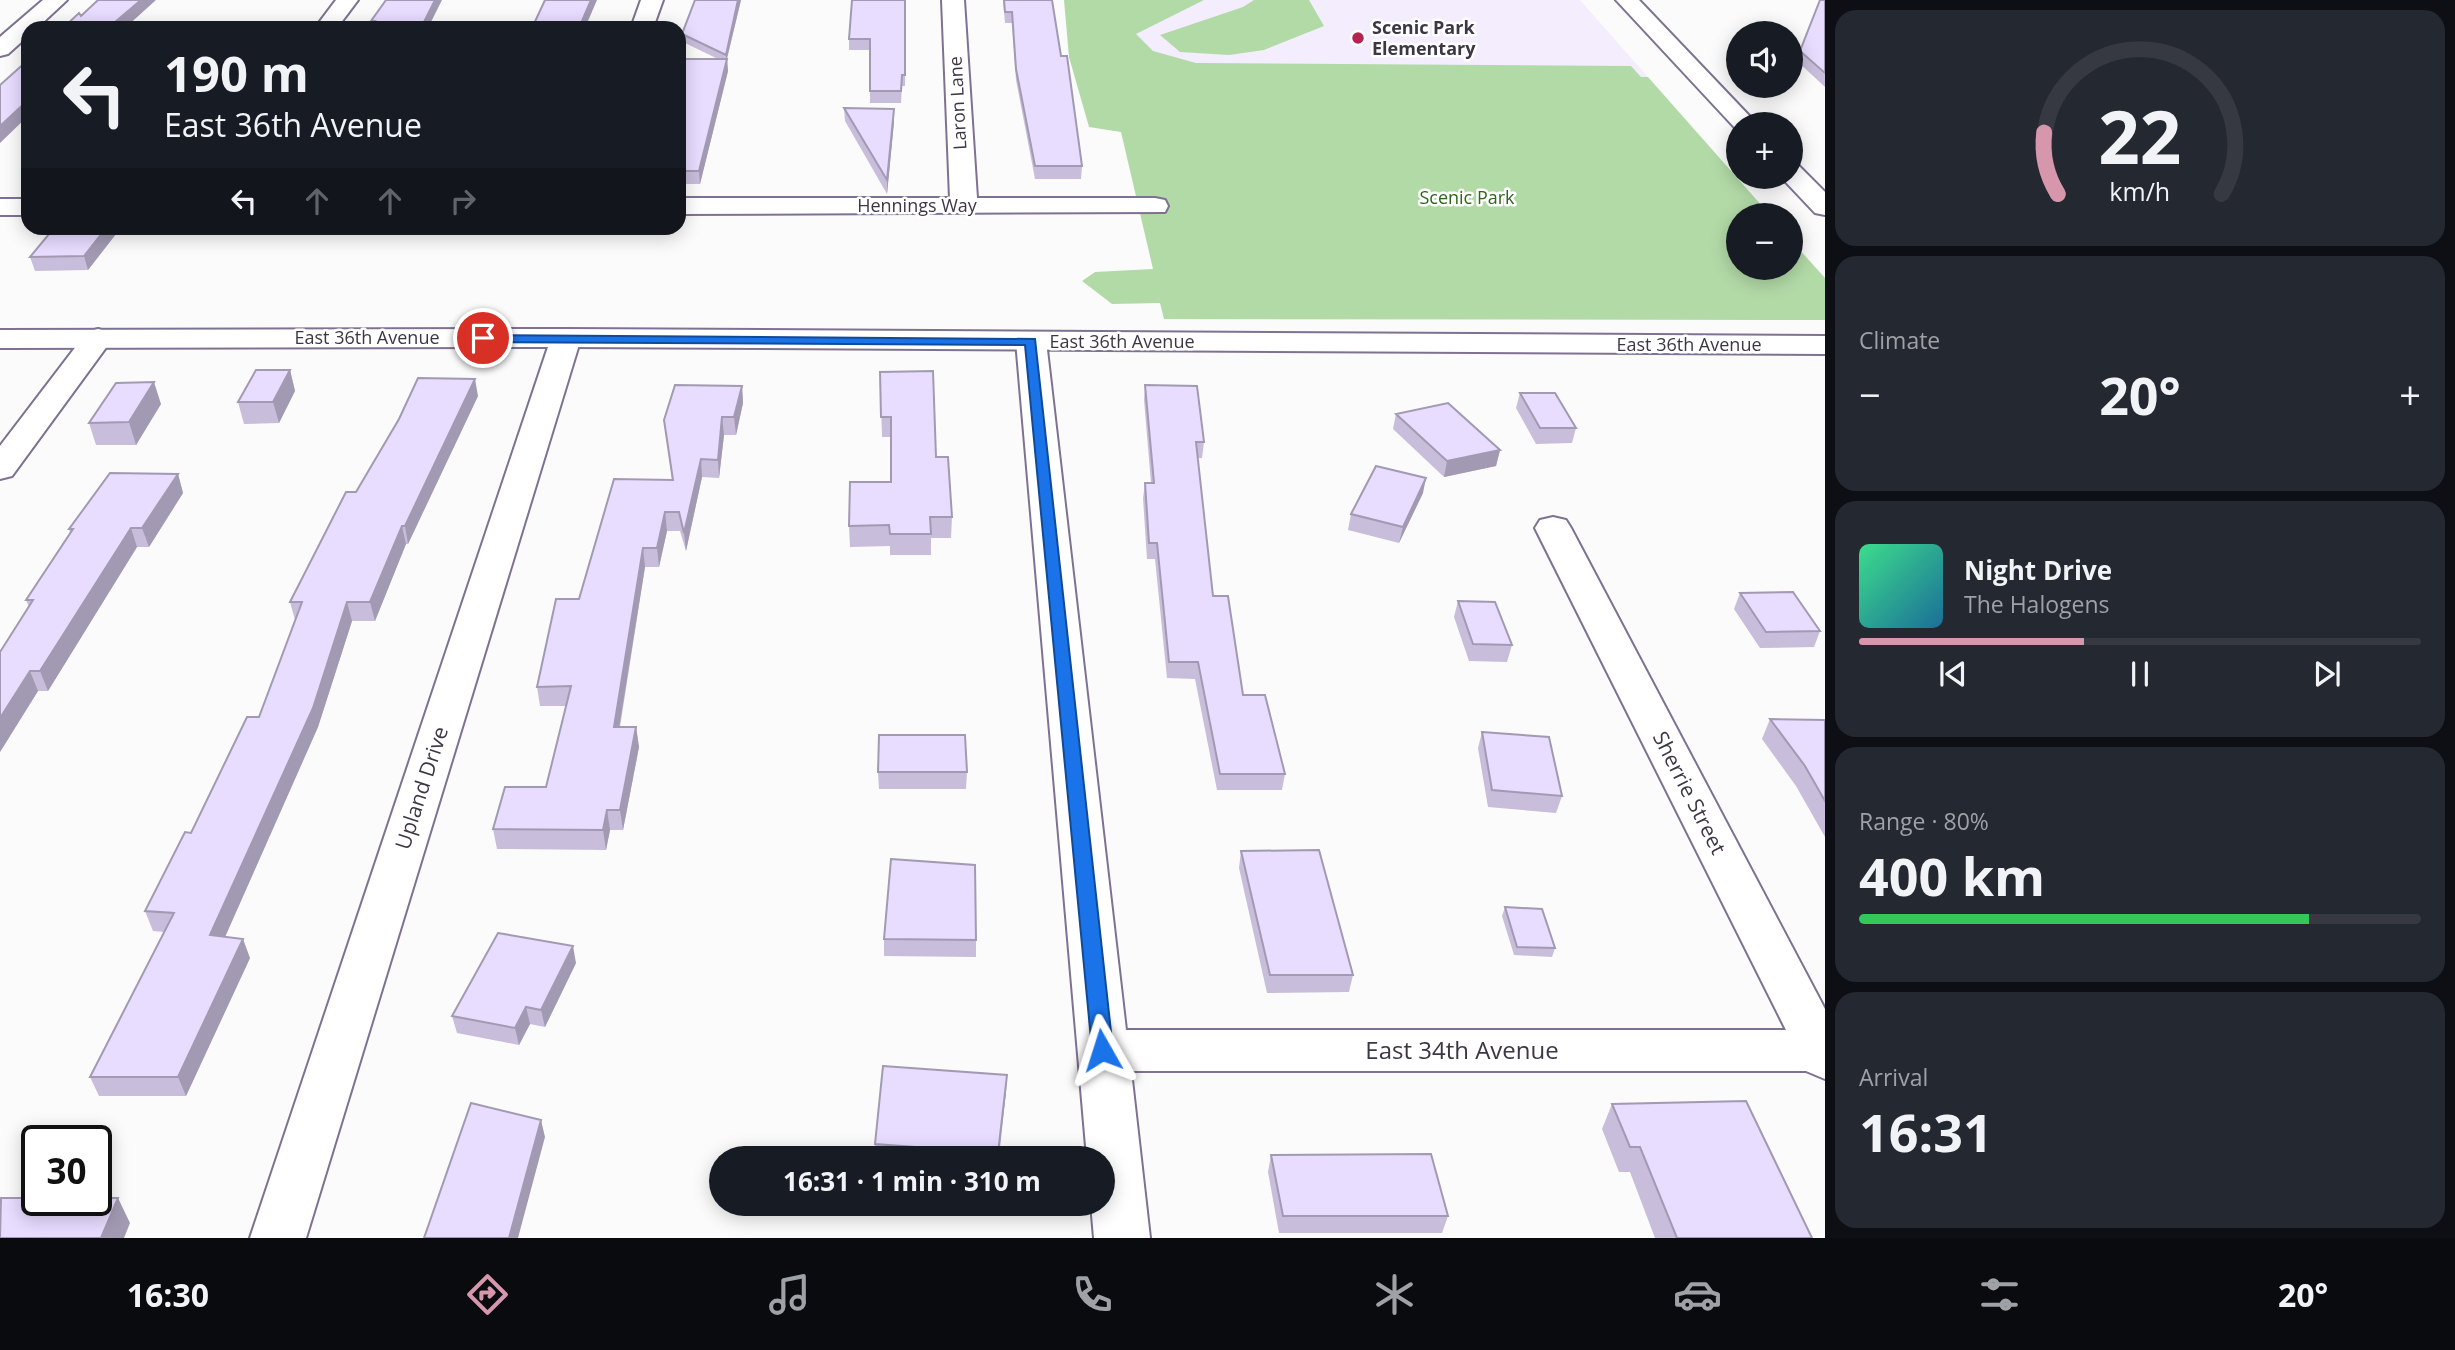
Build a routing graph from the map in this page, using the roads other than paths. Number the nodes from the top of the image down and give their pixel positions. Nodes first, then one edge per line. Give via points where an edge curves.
1 (56, 0) edge
2 (347, 0) edge
3 (652, 0) edge
4 (953, 0) edge
5 (1627, 0) edge
6 (32, 21) edge
7 (331, 21) edge
8 (644, 21) edge
9 (21, 30) edge
10 (0, 48) edge
11 (1734, 112) edge
12 (1803, 184) edge
13 (686, 206) edge
14 (1155, 206) dead end
15 (0, 207) edge
16 (21, 207) edge
17 (964, 207) junction
18 (1825, 207) edge
19 (98, 338) junction
20 (565, 338) junction
21 (0, 339) edge
22 (1031, 341) junction
23 (1825, 345) edge
24 (0, 469) edge
25 (1553, 528) dead end
26 (1102, 1050) junction
27 (1823, 1055) edge
28 (278, 1238) edge
29 (1122, 1238) edge

1 - 6 street
2 - 7 street
3 - 8 street
4 - 17 street, Laron Lane
5 - 11 street
9 - 10 street
12 - 18 street
13 - 17 street, Hennings Way
14 - 17 street, Hennings Way
15 - 16 street
19 - 20 street, East 36th Avenue
19 - 21 street, East 36th Avenue
19 - 24 street
20 - 22 street, East 36th Avenue
20 - 28 street, Upland Drive
22 - 23 street, East 36th Avenue
22 - 26 street
25 - 27 street, Sherrie Street
26 - 27 street, East 34th Avenue
26 - 29 street

